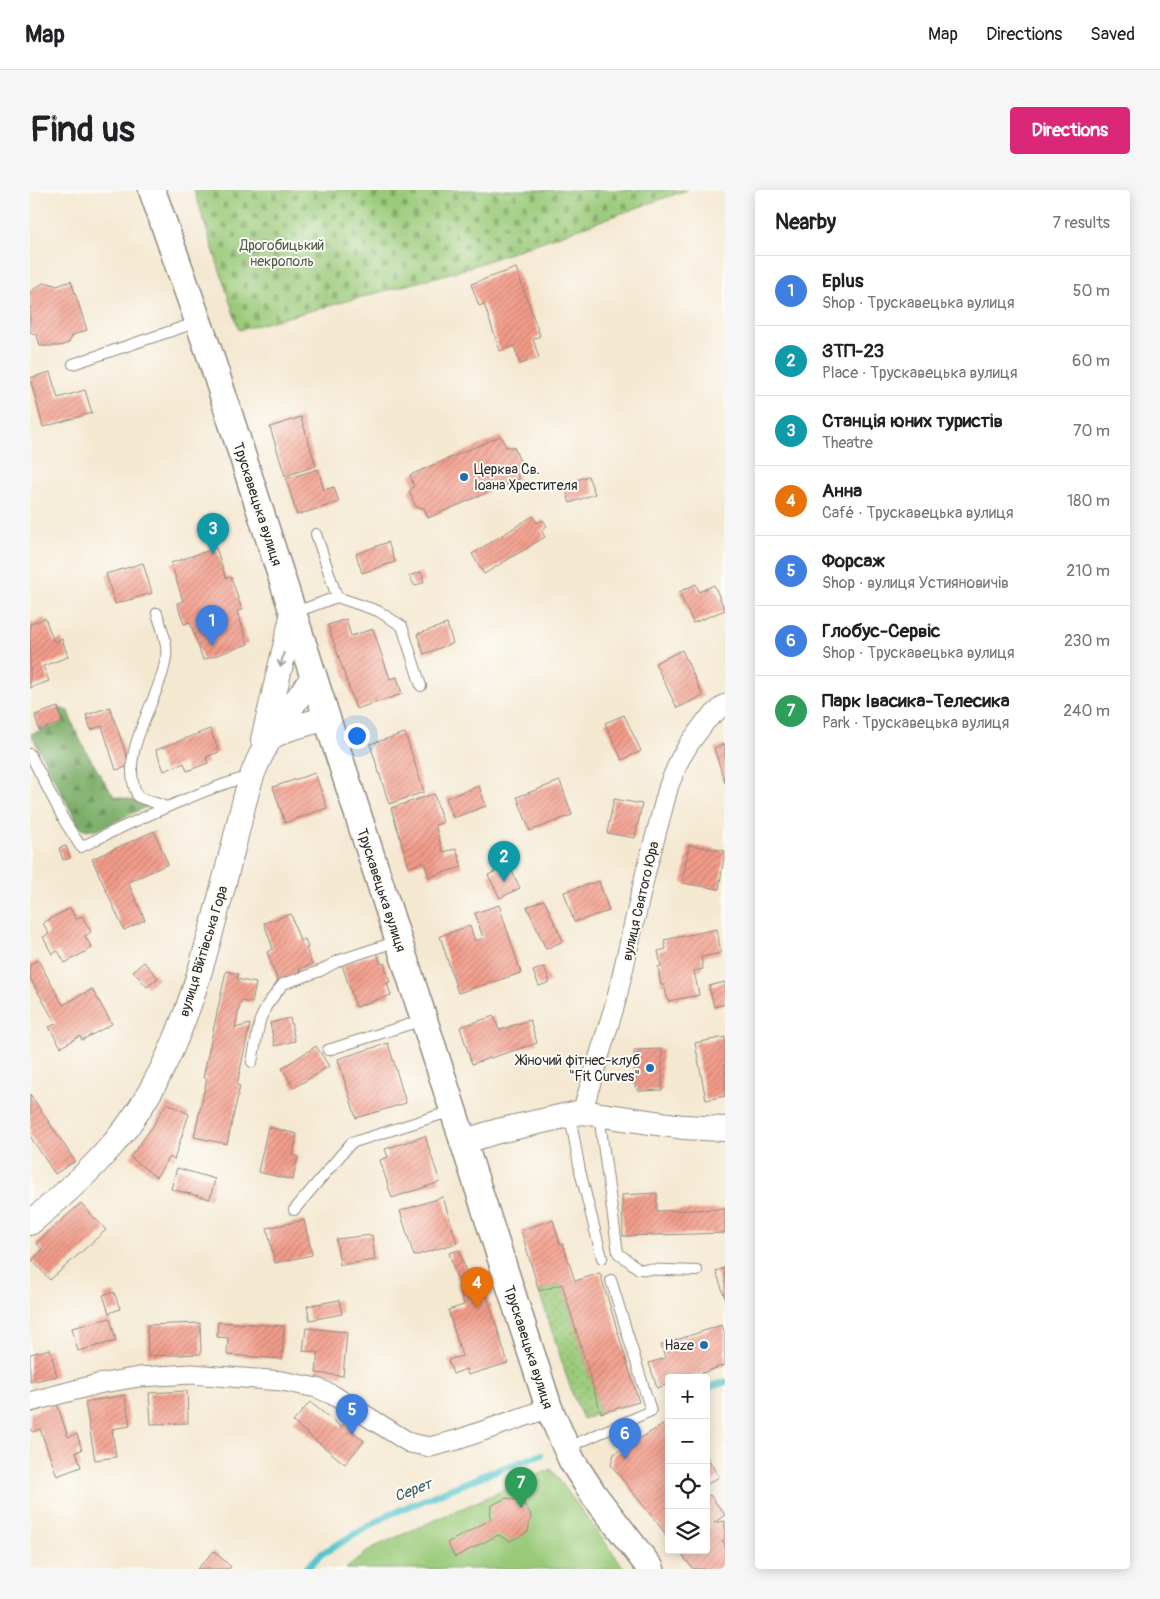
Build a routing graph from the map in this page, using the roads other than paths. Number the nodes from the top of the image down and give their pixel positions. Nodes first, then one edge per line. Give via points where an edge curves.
1 (152, 190) edge
2 (199, 322) junction
3 (73, 364) dead end
4 (316, 534) dead end
5 (337, 597) junction
6 (157, 612) dead end
7 (293, 613) junction
8 (314, 676) junction
9 (421, 686) dead end
10 (725, 704) edge
11 (328, 718) junction
12 (271, 737) junction
13 (30, 754) edge
14 (255, 769) junction
15 (167, 807) junction
16 (398, 942) junction
17 (423, 1020) junction
18 (328, 1050) dead end
19 (252, 1062) dead end
20 (452, 1111) junction
21 (584, 1114) junction
22 (725, 1128) edge
23 (462, 1142) junction
24 (294, 1210) dead end
25 (30, 1223) edge
26 (602, 1258) dead end
27 (697, 1271) dead end
28 (610, 1280) dead end
29 (30, 1402) edge
30 (549, 1408) junction
31 (566, 1449) junction
32 (651, 1569) edge

1 - 2 main road, Трускавецька вулиця
2 - 3 lane
2 - 7 main road, Трускавецька вулиця
4 - 5 lane
5 - 7 lane
5 - 9 lane via 378,612 402,626
6 - 15 lane via 166,644 166,658 136,743 132,775 138,797
7 - 8 main road, Трускавецька вулиця
7 -> 14 street
8 - 11 main road, Трускавецька вулиця
8 - 12 street, вулиця Війтівська Гора
10 - 21 street, вулиця Святого Юра via 706,721 689,744 669,785 616,1001
11 - 12 street
11 - 16 main road, Трускавецька вулиця
12 - 14 street, вулиця Війтівська Гора
13 - 15 lane via 81,848
14 - 15 lane
14 - 25 street, вулиця Війтівська Гора via 197,980 164,1065 135,1117 117,1141 92,1168
16 - 17 main road, Трускавецька вулиця
16 - 19 lane via 340,960 283,984 260,1020
17 - 18 lane
17 - 20 main road, Трускавецька вулиця
20 - 23 main road, Трускавецька вулиця
20 - 24 lane via 351,1143
21 - 22 street via 683,1127
21 - 23 street via 498,1131
21 - 26 lane via 580,1171
21 - 27 lane via 618,1253 639,1269
23 - 30 main road, Трускавецька вулиця
28 - 31 lane via 650,1412
29 - 30 street via 138,1377 192,1374 282,1381 317,1388 333,1395 410,1443 430,1447
30 - 31 main road, Трускавецька вулиця
31 - 32 main road, Трускавецька вулиця via 594,1495

